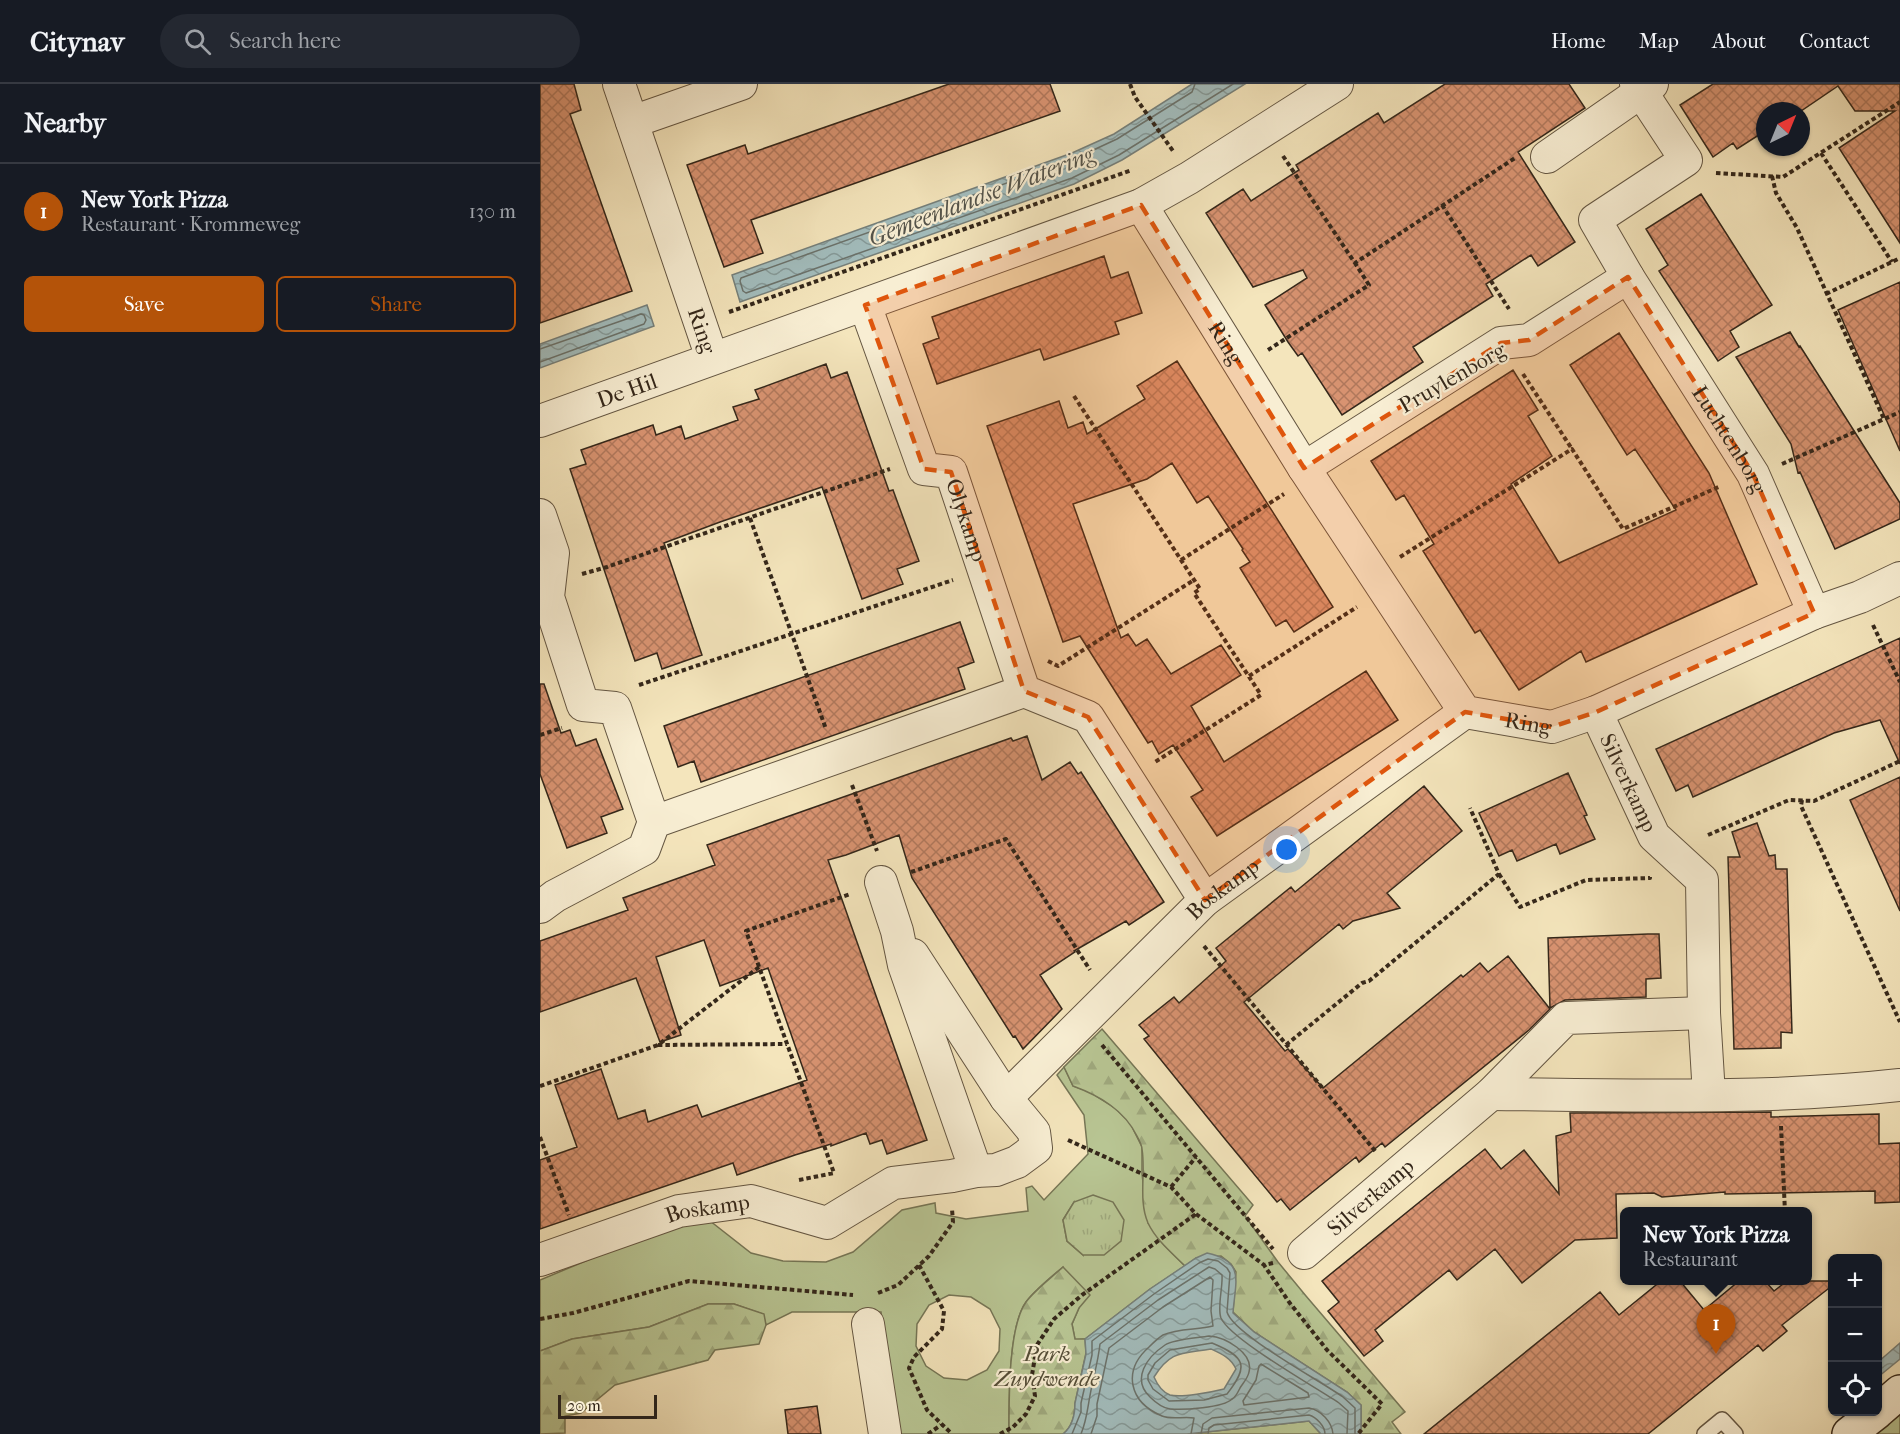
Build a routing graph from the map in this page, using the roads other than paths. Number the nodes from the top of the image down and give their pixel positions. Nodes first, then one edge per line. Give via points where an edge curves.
1 (619, 84) edge
2 (741, 84) edge
3 (1337, 84) edge
4 (1643, 86) edge
5 (632, 122) junction
6 (1547, 157) road end
7 (1141, 205) junction
8 (1628, 277) junction
9 (865, 305) junction
10 (712, 358) junction
11 (540, 421) edge
12 (1307, 473) junction
13 (540, 515) edge
14 (1900, 578) edge
15 (1814, 613) junction
16 (1020, 680) junction
17 (1465, 712) junction
18 (1596, 712) junction
19 (654, 822) junction
20 (881, 882) road end
21 (540, 907) edge
22 (1194, 910) junction
23 (897, 931) junction
24 (1704, 1013) junction
25 (1900, 1085) edge
26 (1491, 1094) junction
27 (1709, 1095) junction
28 (1006, 1098) junction
29 (964, 1173) junction
30 (1293, 1257) road end
31 (540, 1260) edge
32 (868, 1310) road end
33 (1900, 1392) edge
34 (1882, 1407) edge
35 (1871, 1416) edge
36 (885, 1434) edge
37 (1705, 1434) edge
38 (1735, 1434) edge
39 (1849, 1434) edge

1 - 5 street, Ring
2 - 5 street
3 - 7 street
4 - 6 street
4 - 8 street via 1686,160 1594,220
5 - 10 street, Ring
7 - 9 street, Ring
7 - 12 street, Ring
8 - 12 street, Pruylenborg via 1515,341
8 - 15 street, Luchtenborg via 1752,474
9 - 10 street, Ring
9 - 16 street, Olykamp via 924,469 951,472
10 - 11 street, De Hil
12 - 17 street, Ring
13 - 19 street via 553,553 548,597 583,705 615,708
14 - 15 street, Ring
15 - 18 street, Ring
16 - 19 street via 839,757
16 - 22 street via 1088,717 1127,779
17 - 18 street, Ring via 1552,727
17 - 22 street, Boskamp
18 - 24 street, Silverkamp via 1654,836 1702,880
19 - 21 street via 644,849
20 - 23 street
22 - 28 street, Boskamp
23 - 28 street
23 - 29 street
24 - 26 street, Silverkamp via 1566,1018
24 - 27 street, Silverkamp
25 - 27 street
26 - 27 street
26 - 30 street, Silverkamp
28 - 29 street, Boskamp via 1034,1132 1036,1148 1017,1162 996,1170
29 - 31 street, Boskamp via 893,1183 826,1223 751,1202 679,1210
32 - 36 street
33 - 34 street
35 - 39 street
37 - 38 lane via 1722,1420

